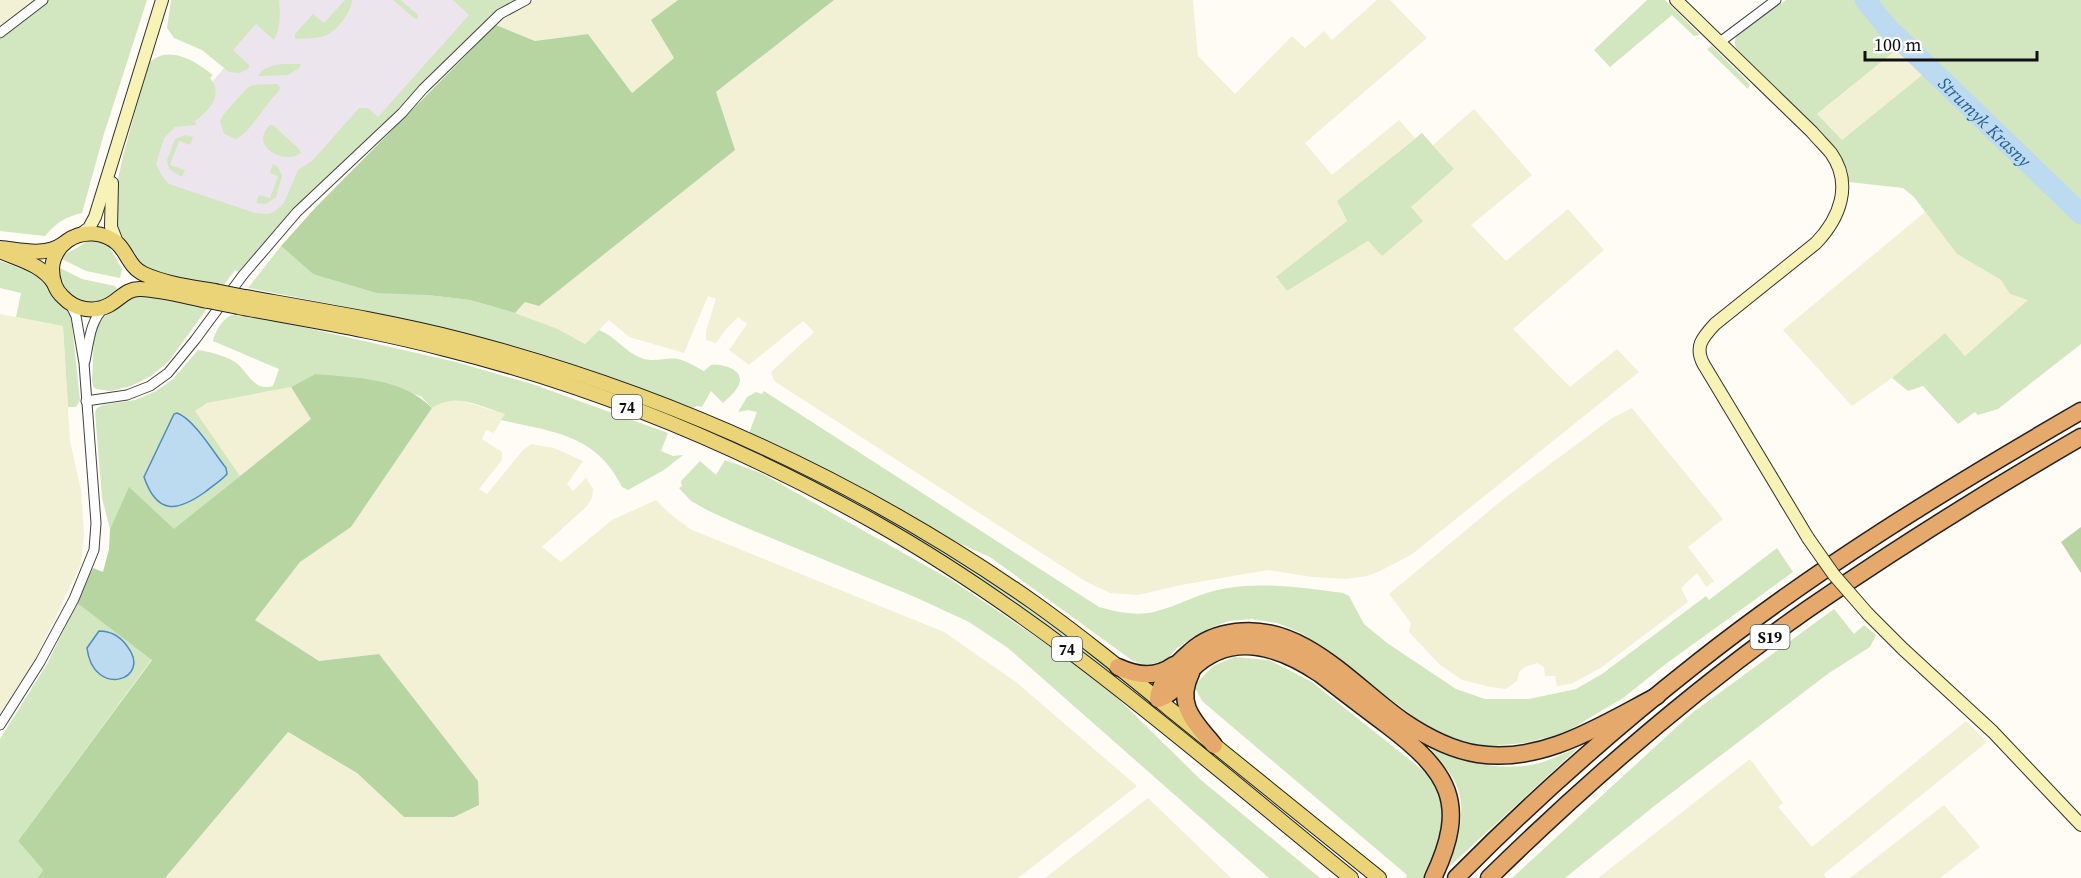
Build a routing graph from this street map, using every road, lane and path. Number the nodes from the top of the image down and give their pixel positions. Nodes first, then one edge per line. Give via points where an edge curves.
1 (43, 0) edge
2 (162, 0) edge
3 (526, 0) edge
4 (1676, 0) edge
5 (1776, 0) edge
6 (0, 33) edge
7 (1720, 42) junction
8 (114, 161) junction
9 (81, 234) junction
10 (63, 244) junction
11 (119, 245) junction
12 (0, 250) edge
13 (127, 258) junction
14 (54, 284) junction
15 (212, 296) junction
16 (118, 298) junction
17 (68, 302) junction
18 (242, 302) junction
19 (106, 306) junction
20 (84, 363) junction
21 (86, 401) junction
22 (2081, 411) edge
23 (2081, 437) edge
24 (1188, 663) junction
25 (1118, 667) junction
26 (1657, 696) junction
27 (1158, 699) junction
28 (1147, 713) junction
29 (0, 725) edge
30 (1214, 745) junction
31 (2081, 825) edge
32 (1351, 878) edge
33 (1379, 878) edge
34 (1433, 878) edge
35 (1456, 878) edge
36 (1489, 878) edge

1 - 6 street
2 - 8 street
3 - 21 street via 500,14 297,212 168,373 127,395
4 - 7 street
5 - 7 street
7 - 31 street, bridge via 1831,153 1842,186 1839,208 1827,231 1715,324 1703,338 1698,353 1834,575 1868,614 1993,732
8 - 9 street via 93,222
8 - 11 street via 111,227
9 - 10 main road
9 - 11 main road via 101,235
10 - 12 main road via 46,252
10 - 14 main road via 53,263
11 - 13 main road, 74
12 - 14 main road via 38,267
13 - 15 main road, 74 via 138,271
13 - 16 main road via 128,277
14 - 17 main road
15 - 16 main road, 74 via 141,289
15 - 18 main road, 74, bridge
16 - 19 main road, 74
17 - 19 main road via 86,309
17 - 20 street via 76,316
18 - 25 main road, 74 via 327,311 459,339 569,371 699,419 832,480 914,526 1031,601
18 - 28 main road, 74 via 510,367 637,410 738,453 861,515 941,564 1068,650
19 - 20 street via 93,322
20 - 21 street
21 - 29 street via 96,523 92,557 40,662
22 - 26 highway, S19 via 1874,537 1743,629
23 - 36 highway, S19 via 1887,556 1764,642 1628,750
24 - 25 highway via 1141,675
24 - 26 highway via 1206,641 1217,636 1247,631 1280,635 1314,652 1418,730 1468,752 1495,755 1525,754 1560,744
24 - 27 highway via 1168,696
24 - 30 highway via 1186,705
24 - 34 highway via 1235,647 1276,650 1320,674 1425,756 1445,786 1451,817 1445,848
25 - 27 main road, 74
26 - 35 highway, S19 via 1526,809
27 - 28 main road
27 - 30 main road, 74
28 - 32 main road, 74
30 - 33 main road, 74

